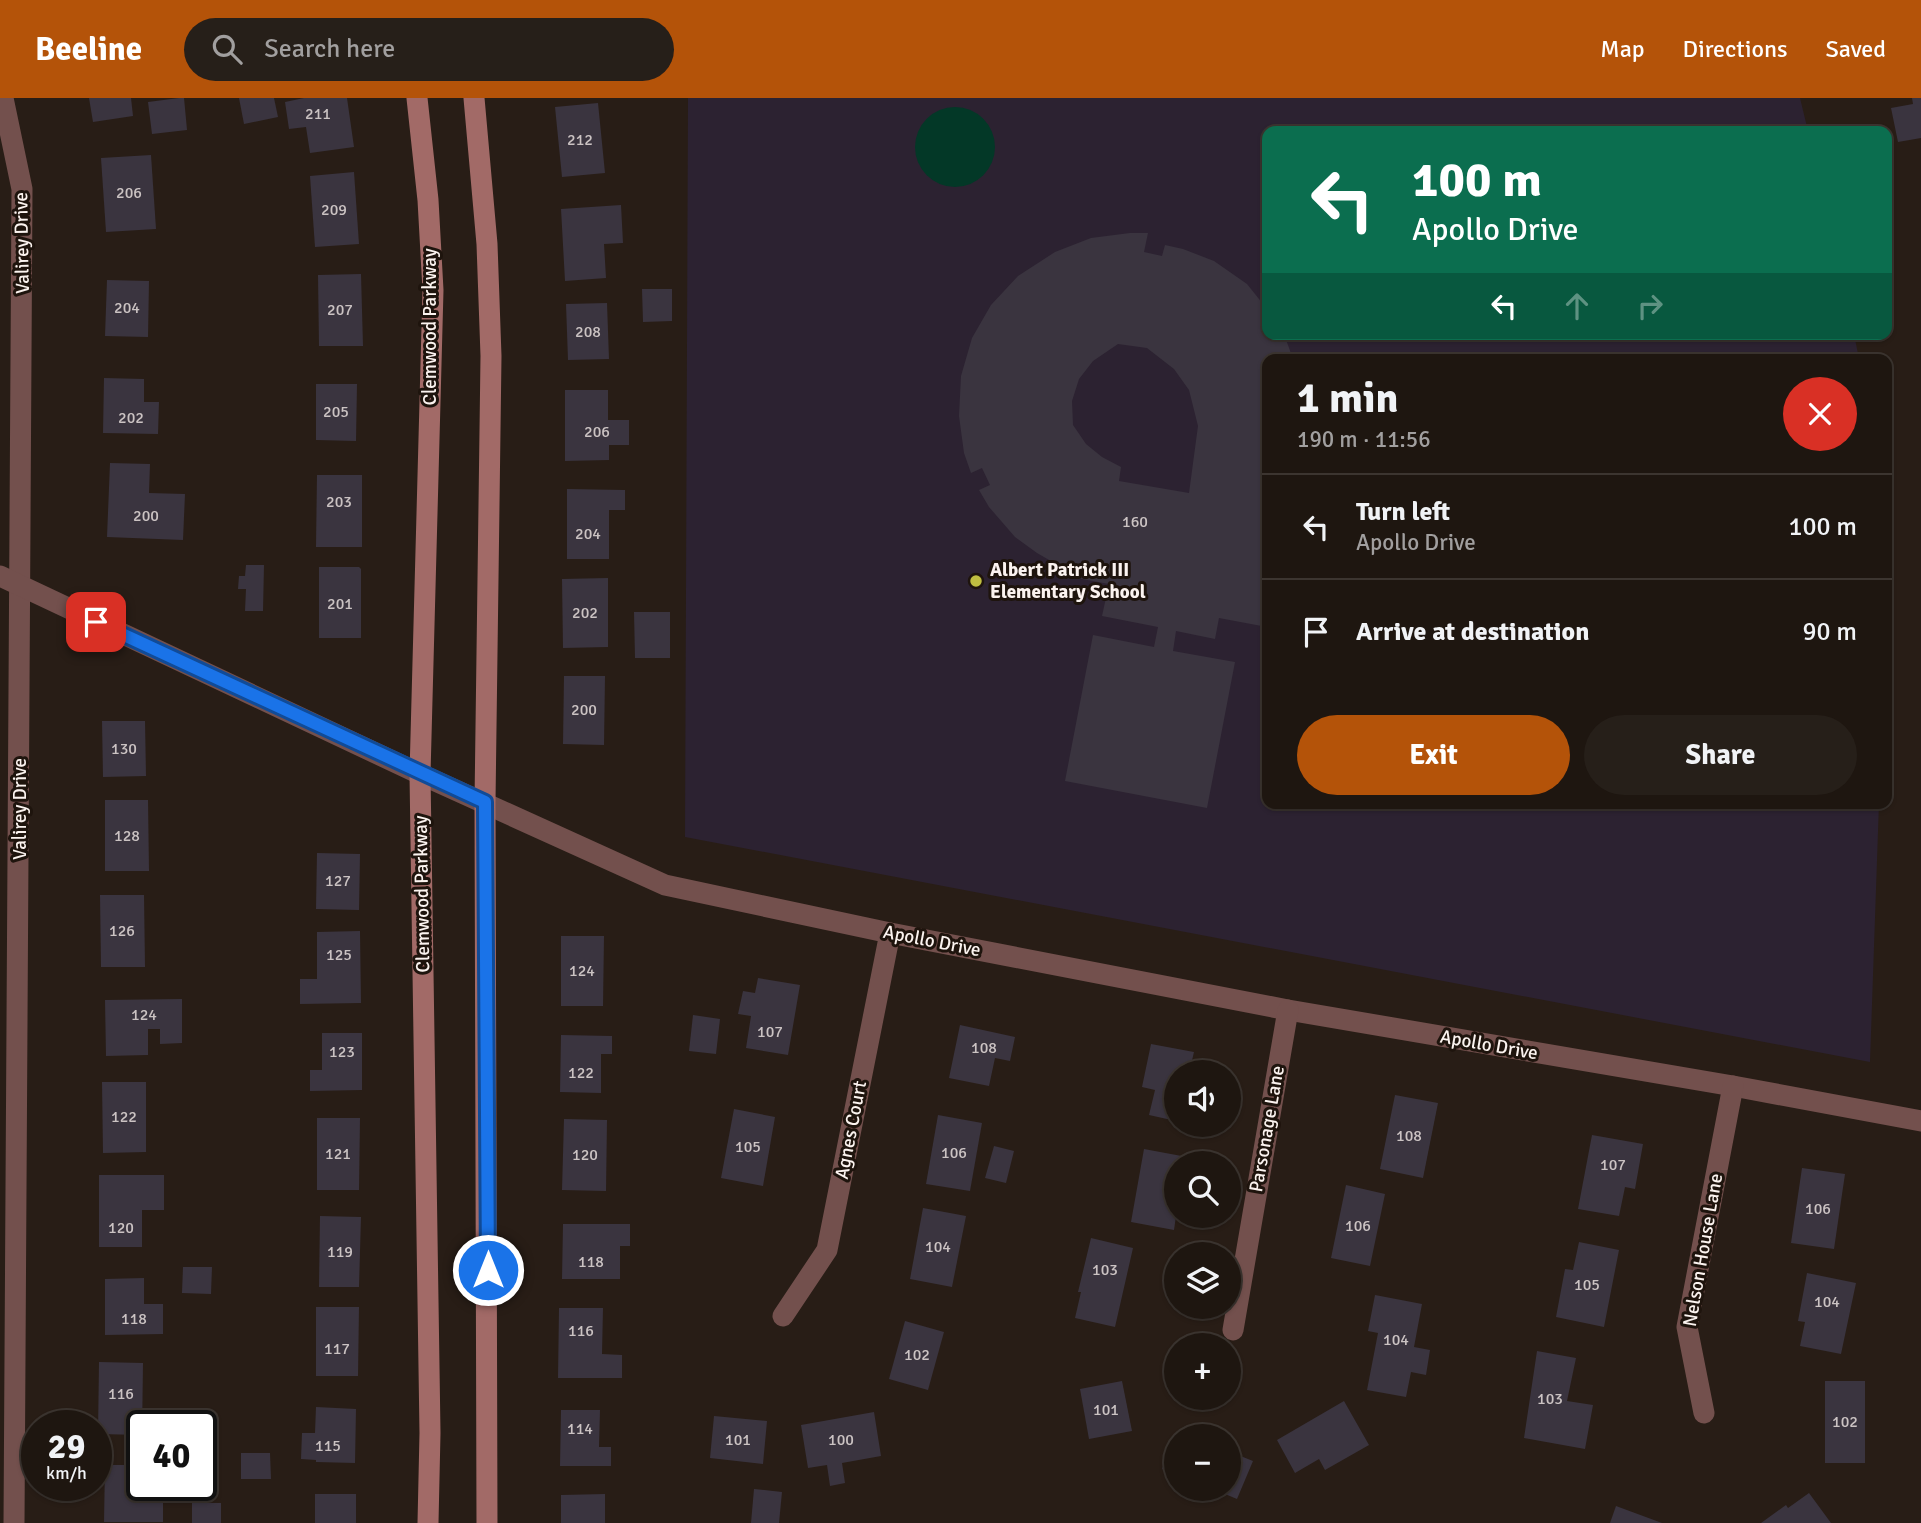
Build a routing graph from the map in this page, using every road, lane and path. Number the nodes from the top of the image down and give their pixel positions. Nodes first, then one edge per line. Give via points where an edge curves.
1 (3, 98) edge
2 (417, 98) edge
3 (474, 98) edge
4 (0, 576) edge
5 (22, 587) junction
6 (420, 774) junction
7 (485, 802) junction
8 (890, 933) junction
9 (1288, 1010) junction
10 (1733, 1086) junction
11 (1921, 1121) edge
12 (783, 1316) dead end
13 (1233, 1330) dead end
14 (1704, 1413) dead end
15 (14, 1523) edge
16 (428, 1523) edge
17 (487, 1523) edge

1 - 5 street, Valirey Drive via 22,189
2 - 6 street, Clemwood Parkway via 433,289
3 - 7 street via 491,356
4 - 5 street, Apollo Drive
5 - 6 street, Apollo Drive
5 - 15 street, Valirey Drive
6 - 7 street, Apollo Drive
6 - 16 street, Clemwood Parkway
7 - 8 street, Apollo Drive via 665,885
7 - 17 street
8 - 9 street, Apollo Drive
8 - 12 street, Agnes Court via 827,1250
9 - 10 street, Apollo Drive
9 - 13 street, Parsonage Lane
10 - 11 street, Apollo Drive
10 - 14 street, Nelson House Lane via 1687,1327

